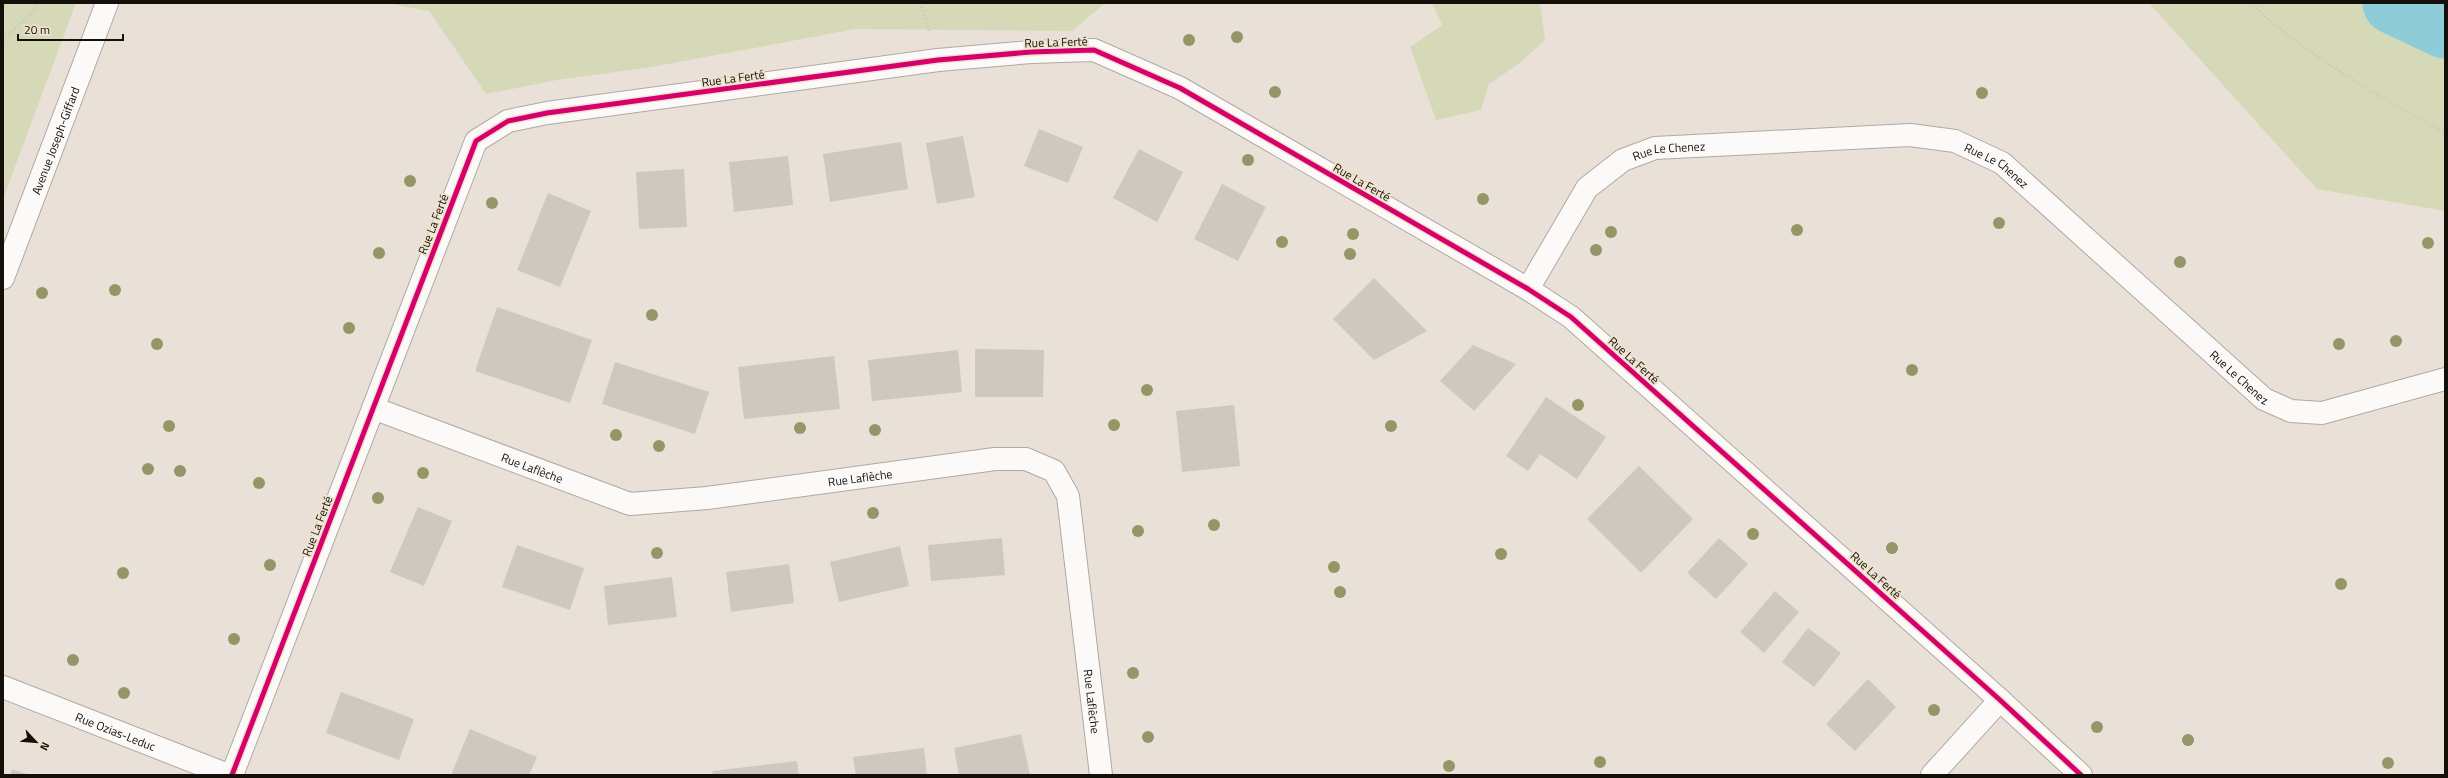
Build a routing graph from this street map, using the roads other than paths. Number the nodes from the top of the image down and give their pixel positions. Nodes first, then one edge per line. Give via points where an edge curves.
1 (107, 3) edge
2 (3, 278) edge
3 (1528, 289) junction
4 (2445, 379) edge
5 (373, 408) junction
6 (3, 688) edge
7 (2000, 700) junction
8 (228, 775) edge
9 (232, 775) edge
10 (1101, 775) edge
11 (1932, 775) edge
12 (2081, 775) edge

1 - 2 street, Avenue Joseph-Giffard
3 - 4 street, Rue Le Chenez via 1588,188 1623,160 1655,148 1910,135 1955,141 2002,163 2264,399 2291,412 2322,414
3 - 5 street, Rue La Ferté via 1180,88 1094,50 1031,52 938,60 508,120 476,141
3 - 7 street, Rue La Ferté via 1570,317
5 - 9 street, Rue La Ferté
5 - 10 street, Rue Laflèche via 630,504 707,498 995,459 1026,459 1054,471 1068,496
6 - 8 street, Rue Ozias-Leduc
7 - 11 street
7 - 12 street, Rue La Ferté

